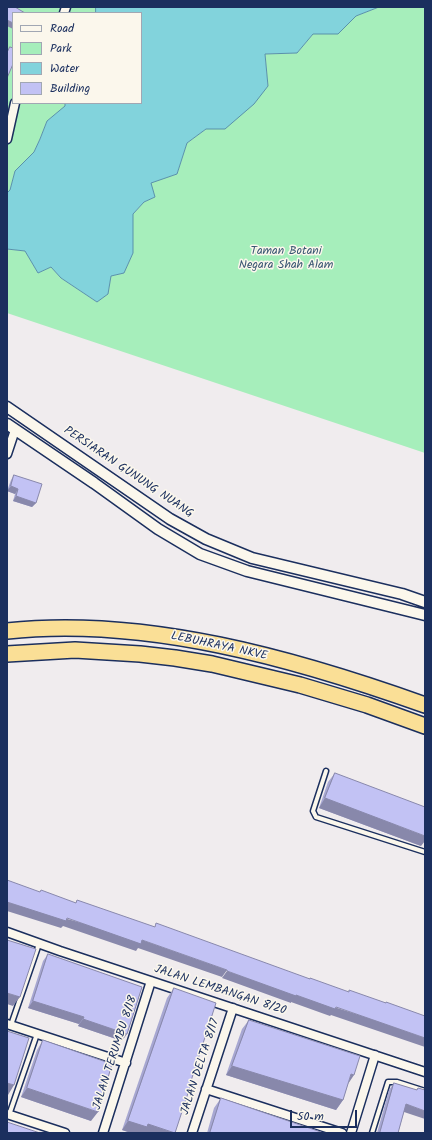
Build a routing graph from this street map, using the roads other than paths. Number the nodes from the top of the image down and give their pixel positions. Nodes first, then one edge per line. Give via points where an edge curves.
1 (15, 104) edge
2 (7, 139) edge
3 (7, 407) edge
4 (11, 427) edge
5 (7, 454) edge
6 (425, 602) edge
7 (425, 615) edge
8 (7, 631) edge
9 (75, 650) junction
10 (7, 654) edge
11 (7, 662) edge
12 (425, 706) edge
13 (425, 726) edge
14 (326, 771) dead end
15 (425, 852) edge
16 (7, 932) edge
17 (39, 944) junction
18 (151, 981) junction
19 (233, 1008) junction
20 (9, 1024) edge
21 (37, 1034) junction
22 (375, 1055) junction
23 (126, 1062) junction
24 (425, 1072) edge
25 (206, 1089) junction
26 (425, 1091) edge
27 (8, 1114) edge
28 (65, 1133) edge
29 (103, 1133) edge
30 (192, 1133) edge
31 (342, 1133) edge
32 (351, 1133) edge
33 (372, 1133) edge

1 - 2 street
3 - 6 street, PERSIARAN GUNUNG NUANG via 170,520 206,539 252,558 402,594
4 - 5 street
4 - 7 street via 158,529 200,554 247,571
8 - 12 highway, LEBUHRAYA NKVE via 98,630 150,634 213,644 305,666
9 - 10 highway, LEBUHRAYA NKVE
9 - 11 highway
9 - 13 highway, LEBUHRAYA NKVE via 140,654 212,664 300,685
14 - 15 lane via 313,811 316,817
16 - 17 street, JALAN LEMBANGAN 8/20
17 - 18 street, JALAN LEMBANGAN 8/20
17 - 20 lane
18 - 19 street, JALAN LEMBANGAN 8/20
18 - 23 street, JALAN TERUMBU 8/18
19 - 22 street, JALAN LEMBANGAN 8/20
19 - 25 street, JALAN DELTA 8/17
20 - 21 street
21 - 23 street
21 - 27 lane
22 - 24 street, JALAN LEMBANGAN 8/20
22 - 32 street
23 - 29 street, JALAN TERUMBU 8/18
25 - 30 street, JALAN DELTA 8/17
25 - 31 street
26 - 33 lane via 388,1082
27 - 28 street

